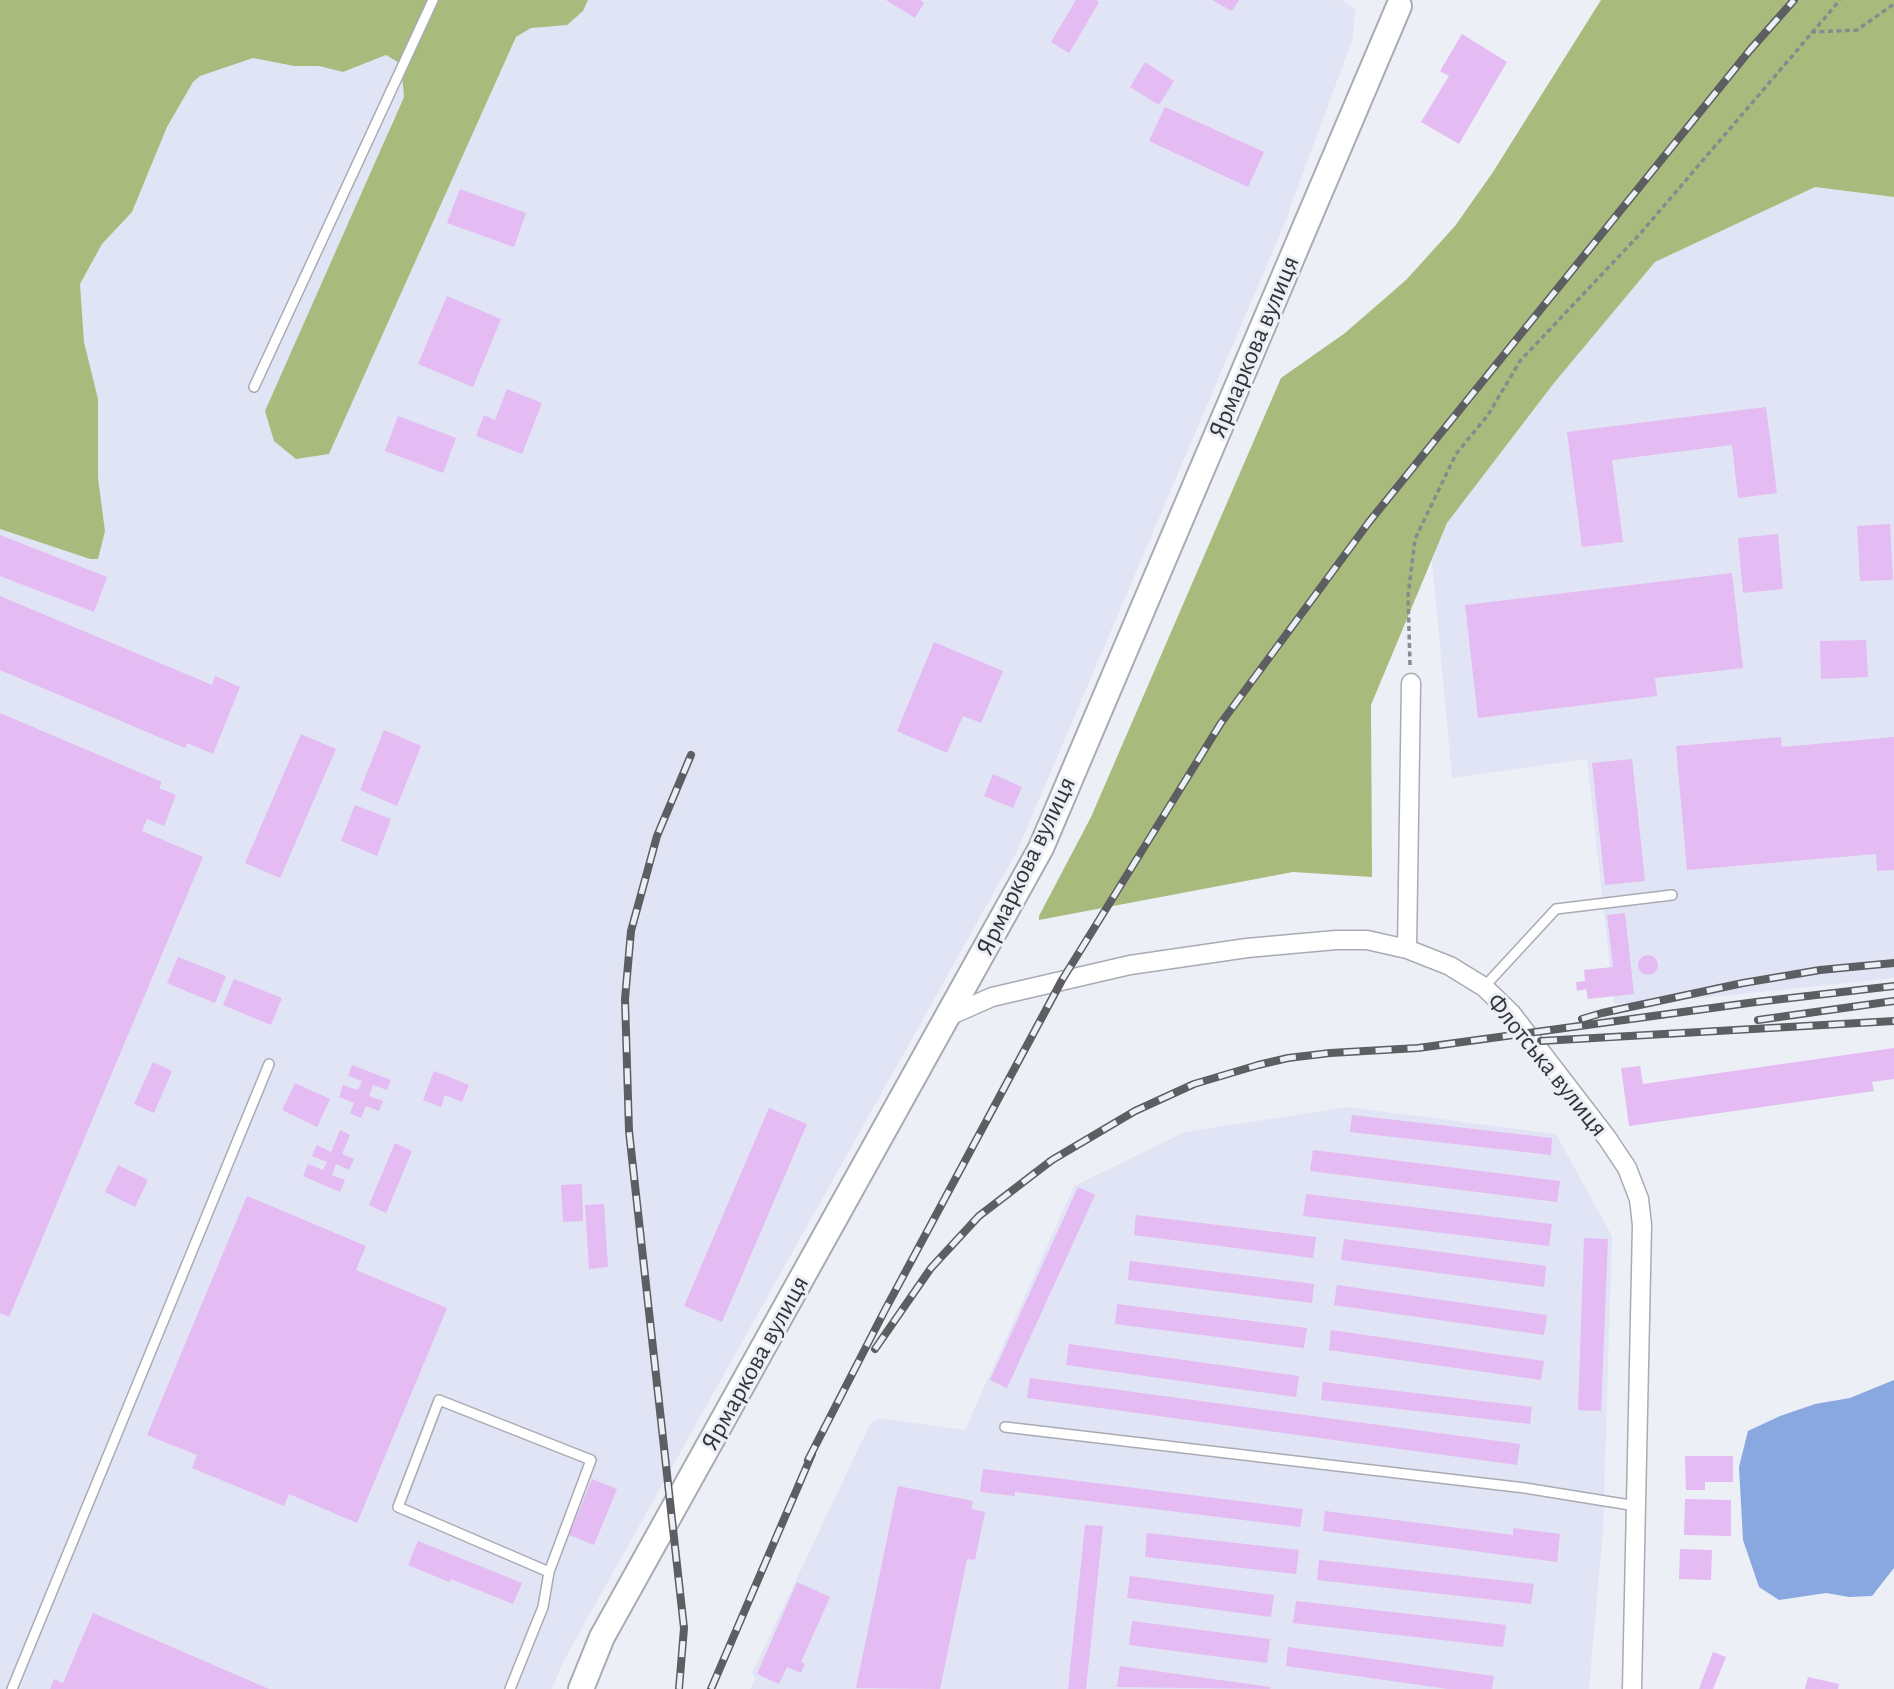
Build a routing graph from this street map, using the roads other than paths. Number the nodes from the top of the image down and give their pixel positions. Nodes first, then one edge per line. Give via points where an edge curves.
1 (433, 0) edge
2 (1396, 2) edge
3 (254, 387) dead end
4 (1410, 683) road end
5 (1672, 895) dead end
6 (1407, 949) junction
7 (1484, 988) junction
8 (949, 1016) junction
9 (270, 1064) dead end
10 (1005, 1427) dead end
11 (1636, 1506) junction
12 (549, 1572) junction
13 (12, 1689) edge
14 (510, 1689) edge
15 (580, 1689) edge
16 (1632, 1689) edge

1 - 3 lane
2 - 8 street, Ярмаркова вулиця via 1041,848
4 - 6 street
5 - 7 lane via 1556,909
6 - 7 street, Флотська вулиця via 1450,966
6 - 8 street, Флотська вулиця via 1367,940 1336,940 1143,963 992,997
7 - 11 street, Флотська вулиця via 1520,1023 1607,1138 1627,1168 1639,1199
8 - 15 street, Ярмаркова вулиця via 602,1637
9 - 13 lane
10 - 11 lane via 1525,1488
11 - 16 street, Флотська вулиця
12 - 12 lane via 398,1507 439,1400 591,1460
12 - 14 lane via 543,1607

